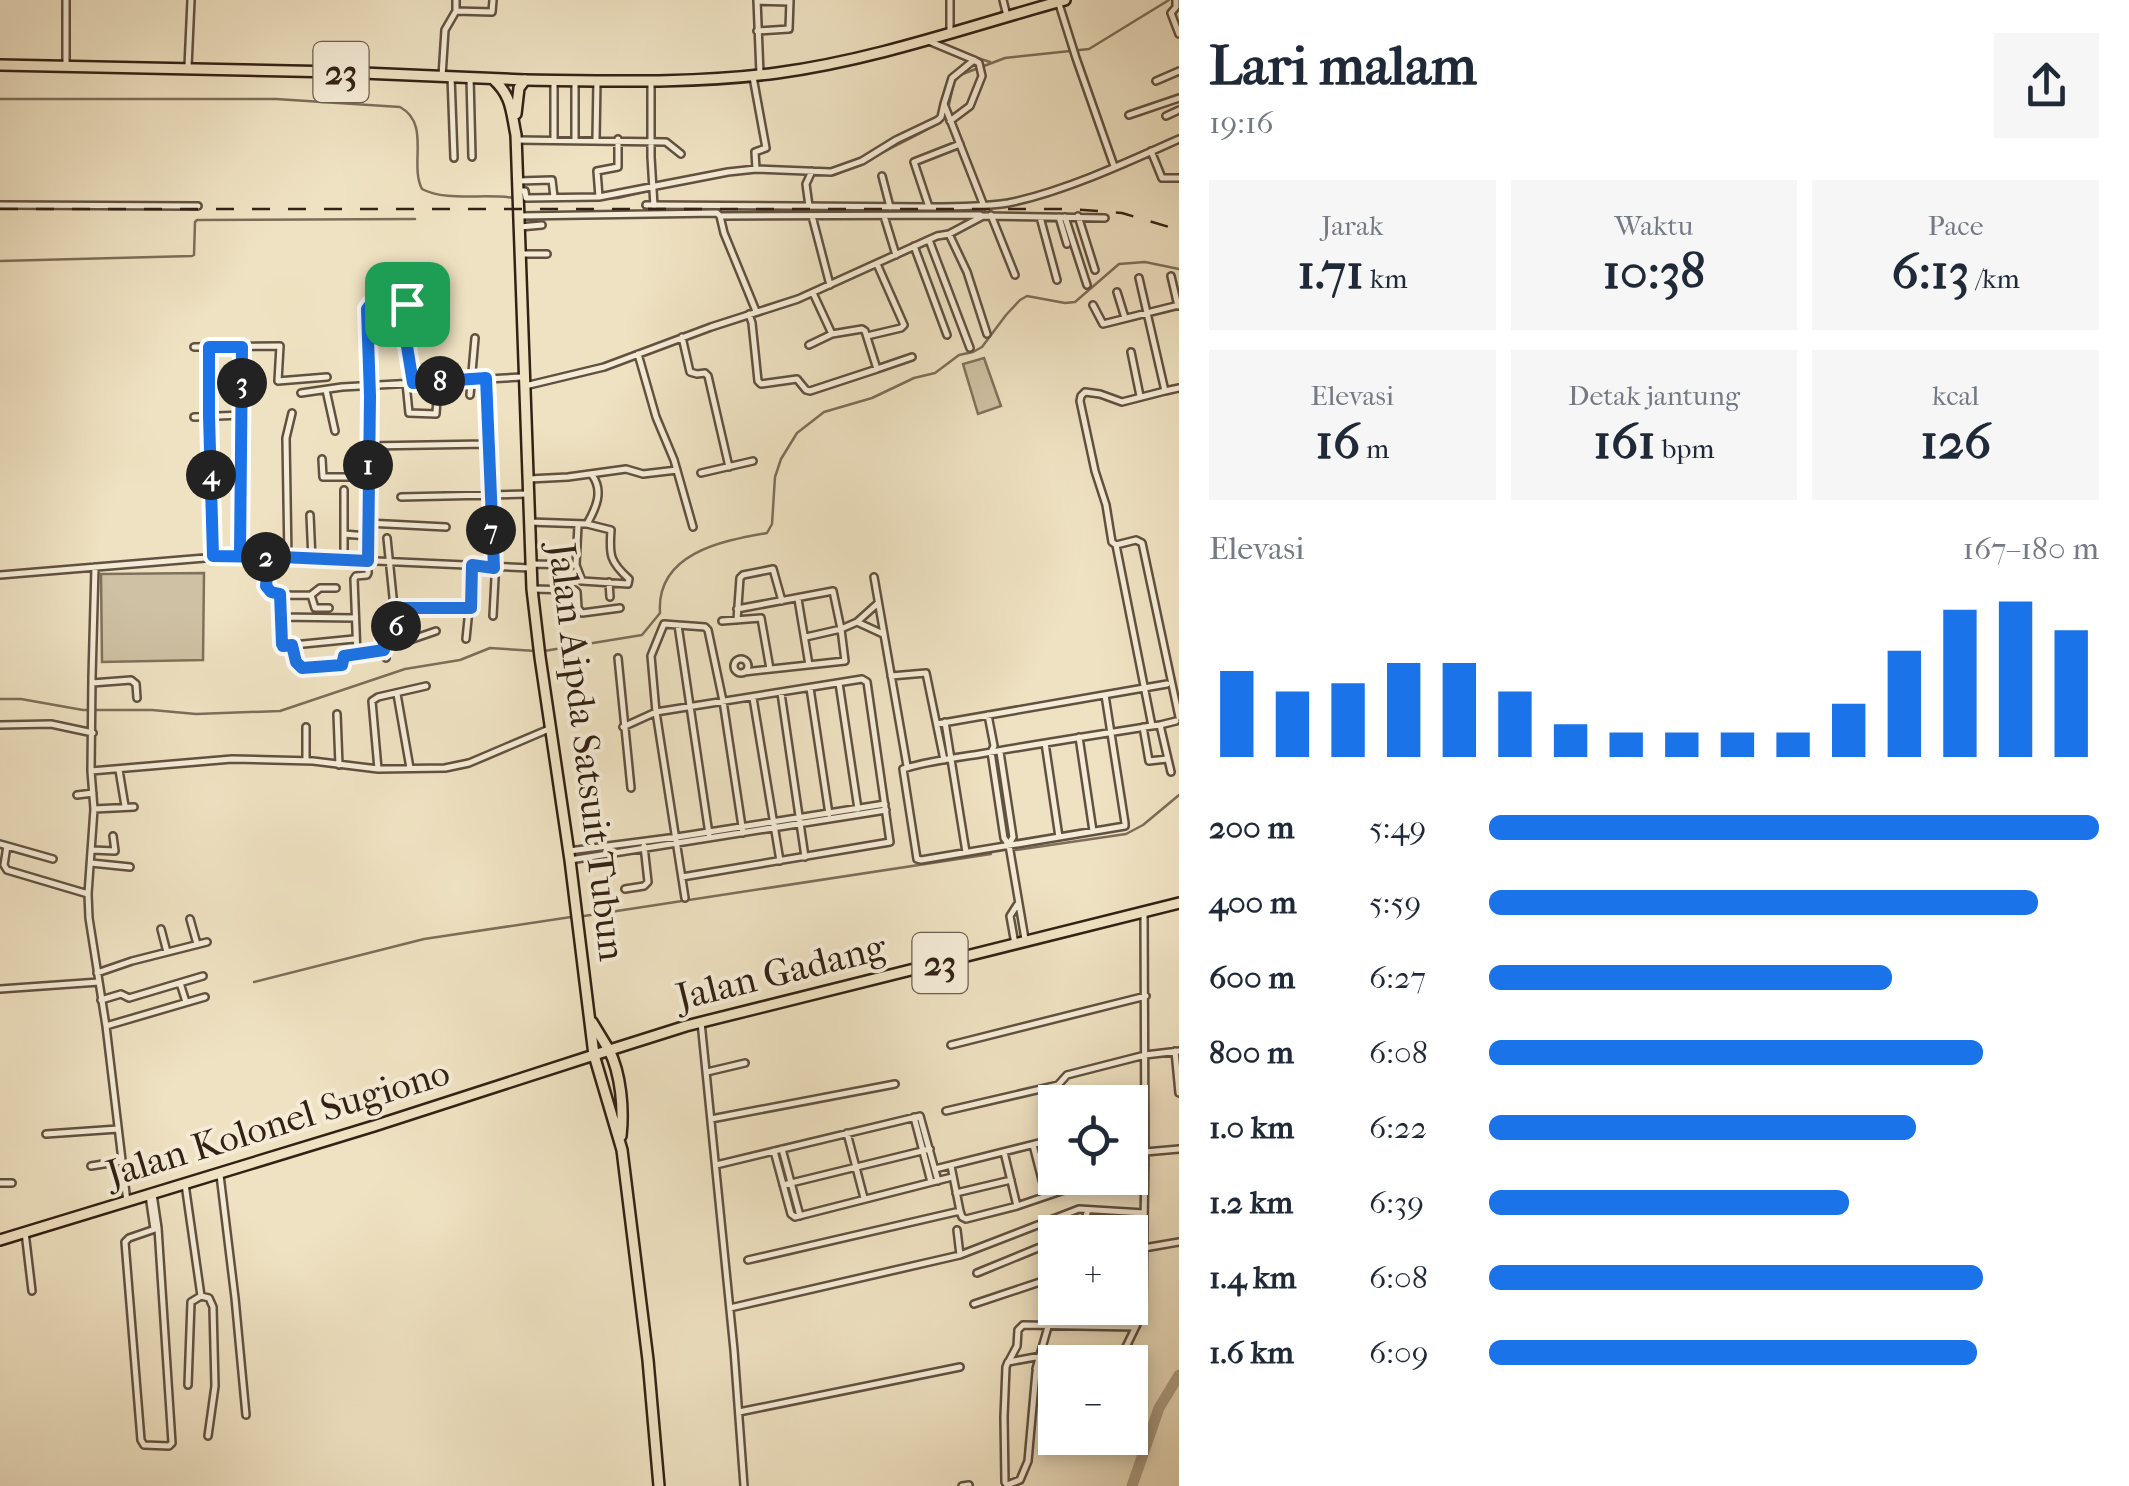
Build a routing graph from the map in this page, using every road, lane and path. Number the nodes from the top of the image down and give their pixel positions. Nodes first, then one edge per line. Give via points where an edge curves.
1 (66, 0) edge
2 (191, 0) edge
3 (456, 0) edge
4 (493, 0) edge
5 (757, 0) edge
6 (950, 0) edge
7 (1002, 0) edge
8 (1176, 0) edge
9 (790, 1) edge
10 (1062, 1) edge
11 (456, 11) junction
12 (1007, 17) junction
13 (757, 32) junction
14 (950, 32) junction
15 (1179, 34) edge
16 (923, 39) junction
17 (0, 65) edge
18 (978, 65) junction
19 (66, 66) junction
20 (188, 68) junction
21 (1179, 71) edge
22 (757, 75) junction
23 (447, 76) junction
24 (470, 77) junction
25 (494, 79) junction
26 (526, 80) junction
27 (554, 81) junction
28 (575, 81) junction
29 (597, 81) junction
30 (651, 81) junction
31 (1156, 81) dead end
32 (1179, 98) edge
33 (1179, 110) edge
34 (947, 113) junction
35 (1130, 116) dead end
36 (1166, 116) dead end
37 (516, 136) junction
38 (1179, 138) edge
39 (554, 139) junction
40 (618, 139) junction
41 (574, 140) junction
42 (596, 140) junction
43 (651, 140) junction
44 (960, 144) junction
45 (1151, 152) junction
46 (681, 154) dead end
47 (472, 157) dead end
48 (454, 158) dead end
49 (1114, 166) junction
50 (756, 170) junction
51 (811, 173) junction
52 (882, 176) dead end
53 (1179, 178) edge
54 (652, 190) junction
55 (518, 191) junction
56 (554, 197) junction
57 (599, 197) junction
58 (0, 205) edge
59 (198, 206) dead end
60 (808, 206) junction
61 (984, 206) junction
62 (890, 207) junction
63 (929, 208) junction
64 (720, 216) junction
65 (812, 216) junction
66 (884, 216) junction
67 (987, 216) junction
68 (1078, 216) junction
69 (1040, 217) junction
70 (1062, 217) junction
71 (1105, 218) dead end
72 (519, 221) junction
73 (542, 225) dead end
74 (949, 234) junction
75 (929, 240) junction
76 (1066, 244) dead end
77 (914, 246) junction
78 (520, 254) junction
79 (546, 254) dead end
80 (896, 255) junction
81 (877, 264) junction
82 (1095, 270) dead end
83 (1016, 275) dead end
84 (1170, 276) dead end
85 (1139, 278) dead end
86 (1057, 280) dead end
87 (830, 285) junction
88 (1087, 285) dead end
89 (443, 290) dead end
90 (1117, 292) dead end
91 (814, 293) junction
92 (407, 304) junction
93 (1178, 305) edge
94 (1093, 306) dead end
95 (752, 313) junction
96 (1148, 313) junction
97 (1125, 318) junction
98 (832, 334) junction
99 (987, 334) dead end
100 (946, 335) dead end
101 (867, 336) junction
102 (682, 337) junction
103 (475, 338) dead end
104 (429, 339) dead end
105 (407, 343) junction
106 (809, 345) dead end
107 (194, 347) dead end
108 (209, 347) junction
109 (242, 347) junction
110 (970, 348) dead end
111 (1131, 352) dead end
112 (638, 354) junction
113 (912, 357) dead end
114 (877, 369) junction
115 (327, 377) dead end
116 (486, 378) junction
117 (472, 379) junction
118 (438, 381) junction
119 (525, 382) junction
120 (410, 383) junction
121 (369, 386) junction
122 (1179, 388) edge
123 (326, 390) junction
124 (1166, 391) junction
125 (301, 393) dead end
126 (470, 395) dead end
127 (1140, 396) junction
128 (292, 413) dead end
129 (242, 414) junction
130 (209, 416) junction
131 (194, 417) dead end
132 (334, 431) dead end
133 (487, 444) junction
134 (368, 446) junction
135 (322, 459) dead end
136 (753, 462) dead end
137 (729, 468) junction
138 (677, 470) junction
139 (701, 473) dead end
140 (592, 474) junction
141 (367, 477) junction
142 (529, 479) junction
143 (344, 490) dead end
144 (491, 494) junction
145 (528, 494) junction
146 (400, 498) dead end
147 (310, 515) dead end
148 (529, 522) junction
149 (367, 523) junction
150 (588, 524) junction
151 (578, 525) junction
152 (446, 527) dead end
153 (693, 528) dead end
154 (344, 534) junction
155 (367, 536) junction
156 (386, 538) dead end
157 (1116, 545) junction
158 (240, 555) junction
159 (213, 556) junction
160 (269, 557) junction
161 (288, 559) junction
162 (312, 560) junction
163 (344, 560) junction
164 (368, 561) junction
165 (390, 562) junction
166 (472, 565) junction
167 (576, 565) junction
168 (531, 566) junction
169 (95, 567) junction
170 (494, 568) junction
171 (0, 575) edge
172 (874, 577) dead end
173 (609, 582) junction
174 (336, 588) dead end
175 (532, 590) junction
176 (280, 594) junction
177 (310, 596) junction
178 (610, 597) dead end
179 (798, 598) junction
180 (782, 602) junction
181 (878, 604) junction
182 (759, 606) junction
183 (328, 608) dead end
184 (394, 608) junction
185 (620, 608) dead end
186 (469, 609) junction
187 (737, 609) junction
188 (494, 616) dead end
189 (280, 617) junction
190 (354, 618) junction
191 (761, 618) junction
192 (722, 620) dead end
193 (737, 620) junction
194 (856, 622) junction
195 (678, 625) junction
196 (396, 628) junction
197 (842, 629) junction
198 (436, 631) dead end
199 (883, 634) junction
200 (806, 637) junction
201 (466, 638) dead end
202 (354, 639) junction
203 (292, 645) junction
204 (357, 655) junction
205 (618, 658) dead end
206 (748, 663) junction
207 (810, 665) junction
208 (770, 669) junction
209 (759, 671) junction
210 (744, 672) junction
211 (891, 676) junction
212 (92, 683) junction
213 (838, 684) junction
214 (1167, 684) dead end
215 (426, 686) dead end
216 (810, 688) junction
217 (1144, 688) junction
218 (781, 693) junction
219 (397, 694) junction
220 (1105, 695) junction
221 (137, 698) dead end
222 (753, 698) junction
223 (723, 702) junction
224 (688, 707) junction
225 (656, 712) junction
226 (337, 714) dead end
227 (988, 714) junction
228 (1177, 719) edge
229 (945, 722) junction
230 (937, 724) junction
231 (1160, 724) junction
232 (0, 725) edge
233 (1152, 726) junction
234 (306, 727) dead end
235 (624, 727) junction
236 (1143, 727) junction
237 (551, 728) junction
238 (1112, 732) junction
239 (93, 734) junction
240 (1079, 737) junction
241 (1046, 742) junction
242 (995, 750) junction
243 (952, 759) junction
244 (1167, 759) junction
245 (306, 760) junction
246 (944, 760) junction
247 (339, 765) junction
248 (907, 767) junction
249 (410, 768) junction
250 (119, 770) junction
251 (378, 770) junction
252 (91, 771) junction
253 (1171, 772) dead end
254 (632, 788) dead end
255 (93, 793) junction
256 (77, 795) dead end
257 (125, 807) junction
258 (134, 807) dead end
259 (886, 808) junction
260 (94, 809) junction
261 (858, 811) junction
262 (829, 816) junction
263 (800, 820) junction
264 (773, 824) junction
265 (742, 830) junction
266 (1093, 831) junction
267 (709, 835) junction
268 (113, 836) dead end
269 (1059, 837) junction
270 (677, 840) junction
271 (4, 845) edge
272 (643, 845) junction
273 (1008, 845) junction
274 (92, 850) junction
275 (966, 852) junction
276 (570, 856) junction
277 (806, 857) junction
278 (53, 859) dead end
279 (780, 861) junction
280 (91, 863) junction
281 (130, 867) dead end
282 (682, 877) junction
283 (88, 890) junction
284 (625, 890) dead end
285 (685, 898) dead end
286 (1179, 903) edge
287 (1144, 913) junction
288 (190, 919) dead end
289 (161, 929) dead end
290 (207, 942) dead end
291 (1020, 943) junction
292 (197, 944) junction
293 (167, 952) junction
294 (97, 973) junction
295 (203, 976) dead end
296 (99, 982) junction
297 (180, 982) junction
298 (0, 989) edge
299 (205, 996) dead end
300 (1146, 996) junction
301 (101, 1000) junction
302 (186, 1002) junction
303 (591, 1020) junction
304 (702, 1022) junction
305 (106, 1026) junction
306 (951, 1045) dead end
307 (610, 1050) junction
308 (1177, 1051) edge
309 (594, 1055) junction
310 (1145, 1055) junction
311 (574, 1062) joint
312 (745, 1063) dead end
313 (708, 1072) junction
314 (895, 1084) dead end
315 (1145, 1085) edge
316 (1179, 1094) edge
317 (946, 1111) dead end
318 (711, 1119) junction
319 (118, 1129) junction
320 (46, 1134) dead end
321 (847, 1134) junction
322 (620, 1142) junction
323 (1038, 1144) edge
324 (1033, 1145) junction
325 (782, 1149) junction
326 (1179, 1149) edge
327 (926, 1150) junction
328 (774, 1151) junction
329 (1004, 1152) junction
330 (1148, 1152) edge
331 (122, 1161) junction
332 (715, 1165) junction
333 (91, 1166) dead end
334 (950, 1166) junction
335 (856, 1167) junction
336 (935, 1169) junction
337 (220, 1173) junction
338 (952, 1177) junction
339 (1011, 1180) junction
340 (935, 1181) junction
341 (12, 1182) dead end
342 (0, 1183) edge
343 (186, 1184) junction
344 (787, 1184) junction
345 (956, 1193) junction
346 (151, 1194) junction
347 (1144, 1195) edge
348 (1046, 1196) joint
349 (864, 1198) junction
350 (128, 1202) junction
351 (1017, 1206) junction
352 (960, 1210) junction
353 (1088, 1210) junction
354 (1144, 1213) joint
355 (1086, 1215) edge
356 (156, 1228) junction
357 (957, 1230) dead end
358 (24, 1232) junction
359 (0, 1240) edge
360 (1179, 1242) edge
361 (1148, 1247) edge
362 (1038, 1249) edge
363 (960, 1256) junction
364 (748, 1260) dead end
365 (977, 1273) dead end
366 (1038, 1282) edge
367 (32, 1292) dead end
368 (201, 1296) junction
369 (974, 1304) dead end
370 (730, 1308) junction
371 (1049, 1326) junction
372 (1135, 1327) joint
373 (1044, 1345) edge
374 (1127, 1345) edge
375 (1038, 1357) edge
376 (1008, 1362) junction
377 (1038, 1366) edge
378 (960, 1367) dead end
379 (1036, 1372) joint
380 (188, 1384) dead end
381 (740, 1412) junction
382 (246, 1415) dead end
383 (208, 1436) dead end
384 (659, 1486) edge
385 (744, 1486) edge

1 - 19 street
2 - 20 street
3 - 11 street
4 - 11 street via 492,12
5 - 9 street
5 - 13 street
6 - 14 street
7 - 12 street
8 - 15 street via 1171,13
9 - 13 street via 789,28
10 - 12 main road
10 - 49 street
11 - 23 street via 445,30
12 - 14 main road
13 - 22 street
14 - 16 main road
16 - 18 street
16 - 22 main road
17 - 19 main road, 23
18 - 34 street via 952,78
18 - 34 street via 970,106
19 - 20 main road, 23
20 - 23 main road, 23
21 - 31 street
22 - 30 main road
22 - 50 street via 766,148 756,152
23 - 24 main road, 23
23 - 48 street
24 - 25 main road, 23
24 - 47 street
25 - 26 main road, 23
25 - 37 main road, Jalan Aipda Satsuit Tubun via 509,97
26 - 27 main road
26 - 37 main road, Jalan Aipda Satsuit Tubun via 517,96
27 - 28 main road
27 - 39 street
28 - 29 main road
28 - 41 street
29 - 30 main road
29 - 42 street
30 - 43 street
32 - 35 street
33 - 36 street
34 - 44 street
34 - 51 street via 862,161
37 - 39 street
37 - 55 main road, Jalan Aipda Satsuit Tubun
38 - 45 street
39 - 41 street
40 - 42 street
40 - 43 street
40 - 57 street via 618,167 597,171
41 - 42 street
43 - 46 street via 669,142
43 - 54 street
44 - 61 street
44 - 63 street via 914,162
45 - 49 street
45 - 53 street via 1162,178
49 - 61 street
50 - 51 street
50 - 54 street
51 - 60 street
52 - 62 street
54 - 57 street
54 - 60 street via 650,206
55 - 56 street via 526,191 526,198
55 - 56 street via 552,180
55 - 72 main road, Jalan Aipda Satsuit Tubun
56 - 57 street
58 - 59 street
60 - 62 street
61 - 63 street
62 - 63 street
64 - 65 street
64 - 72 street
64 - 95 street
65 - 66 street
65 - 87 street
66 - 67 street
66 - 80 street
67 - 69 street
67 - 74 street
67 - 83 street
68 - 70 street
68 - 71 street
68 - 82 street
69 - 70 street
69 - 86 street
70 - 76 street
70 - 88 street
72 - 73 street
72 - 78 main road, Jalan Aipda Satsuit Tubun
74 - 75 street
74 - 99 street
75 - 77 street
75 - 110 street
77 - 80 street
77 - 100 street
78 - 79 street
78 - 119 main road, Jalan Aipda Satsuit Tubun
80 - 81 street
81 - 87 street
81 - 101 street via 904,325
84 - 93 street
85 - 96 street
87 - 91 street
89 - 92 street via 427,286 421,303
90 - 97 street
91 - 95 street
91 - 98 street
92 - 105 street
92 - 121 street via 367,309
93 - 96 street
94 - 97 street via 1101,323
95 - 102 street
95 - 114 street via 761,384 797,379 810,391
96 - 97 street
96 - 124 street
98 - 101 street via 862,329
98 - 106 street
101 - 114 street
102 - 112 street
102 - 137 street via 690,372 708,376
103 - 117 street
104 - 105 street
105 - 120 street
107 - 108 street
108 - 109 street
108 - 130 street
109 - 115 street via 280,346 278,381
109 - 129 street
111 - 127 street
112 - 119 street
112 - 138 street
113 - 114 street
116 - 117 street
116 - 119 street
116 - 133 street
117 - 118 street
117 - 126 street
118 - 120 street
118 - 120 street via 435,414 408,412
119 - 142 main road, Jalan Aipda Satsuit Tubun
120 - 121 street
121 - 123 street
121 - 134 street
122 - 124 street
123 - 125 street
123 - 132 street
124 - 127 street
127 - 157 street via 1122,402 1085,392 1080,401
128 - 161 street via 286,438
129 - 130 street
129 - 158 street
130 - 131 street
130 - 159 street
133 - 134 street
133 - 144 street
134 - 141 street
135 - 141 street via 322,477
136 - 137 street
137 - 139 street
138 - 140 street
138 - 153 street
140 - 142 street
140 - 150 street via 600,491
141 - 149 street
142 - 145 main road, Jalan Aipda Satsuit Tubun
143 - 154 street
144 - 145 street
144 - 146 street
144 - 170 street
145 - 148 main road, Jalan Aipda Satsuit Tubun
147 - 162 street
148 - 151 street
148 - 168 main road, Jalan Aipda Satsuit Tubun
149 - 152 street
149 - 155 street
150 - 151 street
150 - 173 street via 611,530 610,558 630,582
151 - 167 street
154 - 155 street
154 - 163 street
155 - 164 street
156 - 165 street
157 - 217 street
157 - 228 street via 1142,543
158 - 159 street
158 - 160 street
159 - 169 street
160 - 161 street
160 - 176 street via 266,586
161 - 162 street
162 - 163 street
163 - 164 street
164 - 165 street
164 - 190 street via 368,575 354,577
165 - 166 street
165 - 184 street
166 - 170 street
166 - 186 street
167 - 168 street
167 - 173 street via 582,581
168 - 170 street
168 - 175 main road, Jalan Aipda Satsuit Tubun
169 - 171 street
169 - 212 street
170 - 188 street
172 - 181 street
173 - 178 street
174 - 177 street
175 - 185 street via 575,590 582,612
175 - 237 main road, Jalan Aipda Satsuit Tubun
176 - 177 street
176 - 189 street
177 - 183 street via 317,608
179 - 180 street
179 - 197 street via 833,591
179 - 200 street
180 - 182 street
180 - 187 street via 771,569 740,577
181 - 194 street
181 - 199 street
182 - 187 street
182 - 191 street
184 - 186 street
184 - 196 street
186 - 201 street
187 - 193 street
189 - 190 street
189 - 203 street via 282,645
190 - 202 street
191 - 193 street
191 - 208 street
192 - 193 street
194 - 197 street
194 - 199 street
195 - 223 street via 708,630
195 - 224 street
195 - 225 street via 664,624 651,656
196 - 198 street via 406,642
196 - 204 street via 383,631 385,654
197 - 200 street
197 - 207 street via 845,660
199 - 211 street
200 - 207 street
202 - 203 street
202 - 204 street
203 - 204 street via 302,668 342,665 344,656
205 - 235 street
206 - 209 street
206 - 210 street
206 - 210 street via 735,663
207 - 208 street
208 - 209 street
209 - 210 street
211 - 230 street via 926,673
211 - 248 street
212 - 221 street via 131,680
212 - 239 street
213 - 216 street
213 - 259 street via 867,682
213 - 261 street
214 - 217 street
215 - 219 street
216 - 218 street
216 - 262 street
217 - 220 street
217 - 233 street
218 - 222 street
218 - 263 street
219 - 249 street
219 - 251 street via 370,704
220 - 227 street
220 - 238 street
222 - 223 street
222 - 264 street
223 - 224 street
223 - 265 street
224 - 225 street
224 - 267 street
225 - 235 street
225 - 270 street
226 - 247 street
227 - 229 street
227 - 242 street
228 - 231 street
229 - 230 street
229 - 243 street
230 - 246 street
231 - 233 street
231 - 244 street
232 - 239 street via 51,724
233 - 236 street
234 - 245 street
235 - 254 street
236 - 238 street
236 - 244 street via 1149,760
237 - 249 street via 469,763
237 - 276 main road, Jalan Aipda Satsuit Tubun
238 - 240 street
238 - 266 street via 1125,826
239 - 252 street
240 - 241 street
240 - 266 street
241 - 242 street
241 - 269 street
242 - 243 street
242 - 273 street via 1013,837
243 - 246 street
243 - 275 street
244 - 253 street
245 - 247 street
245 - 250 street via 209,760
246 - 248 street
247 - 251 street
248 - 275 street via 902,771 916,858
249 - 251 street
250 - 252 street
250 - 257 street
252 - 255 street
255 - 256 street
255 - 260 street
257 - 258 street
257 - 260 street
259 - 261 street
259 - 277 street via 888,844
260 - 274 street
261 - 262 street
262 - 263 street
263 - 264 street
263 - 277 street
264 - 265 street
264 - 279 street
265 - 267 street
266 - 269 street
267 - 270 street
268 - 274 street via 115,852
269 - 273 street
270 - 272 street
270 - 282 street
271 - 278 street
271 - 283 street via 7,870
272 - 276 street
272 - 284 street via 648,882
273 - 275 street
273 - 291 street
274 - 280 street
276 - 303 main road, Jalan Aipda Satsuit Tubun
277 - 279 street
279 - 282 street
280 - 281 street
280 - 283 street
282 - 285 street
283 - 294 street
286 - 287 main road, Jalan Gadang / 23
287 - 291 main road, Jalan Gadang / 23
287 - 300 street
288 - 292 street
289 - 293 street
290 - 292 street
291 - 304 main road, Jalan Gadang / 23
292 - 293 street
293 - 294 street
294 - 296 street
295 - 297 street
296 - 298 street
296 - 301 street
297 - 301 street
297 - 302 street
299 - 302 street
300 - 306 street
300 - 310 street
301 - 305 street
302 - 305 street
303 - 307 main road, Jalan Aipda Satsuit Tubun
303 - 309 main road, Jalan Aipda Satsuit Tubun
304 - 307 main road, Jalan Gadang / 23
304 - 313 street
305 - 319 street
307 - 309 main road, Jalan Gadang
307 - 322 main road
308 - 310 street
308 - 316 street
309 - 311 main road, Jalan Gadang
309 - 322 main road, Jalan Aipda Satsuit Tubun
310 - 315 street
310 - 317 street via 1067,1075 1058,1085
311 - 337 main road, Jalan Kolonel Sugiono
312 - 313 street
313 - 318 street
314 - 318 street
318 - 332 street
319 - 320 street
319 - 331 street
321 - 325 street
321 - 327 street via 921,1117
321 - 335 street
322 - 384 main road
323 - 324 street
324 - 329 street
324 - 348 street
325 - 328 street
325 - 344 street
326 - 330 street
327 - 335 street
327 - 336 street
327 - 340 street
328 - 332 street
328 - 344 street
329 - 334 street
329 - 339 street
331 - 333 street
331 - 350 street
332 - 370 street
334 - 336 street
334 - 338 street
335 - 344 street
335 - 349 street
336 - 340 street
337 - 343 main road, Jalan Kolonel Sugiono
337 - 382 street
338 - 340 street
338 - 345 street
339 - 345 street
339 - 351 street
340 - 349 street
341 - 342 street
343 - 346 main road, Jalan Kolonel Sugiono
343 - 368 street
344 - 349 street via 794,1216
345 - 352 street
346 - 350 main road, Jalan Kolonel Sugiono
346 - 356 street
347 - 354 street
348 - 351 street
350 - 358 main road, Jalan Kolonel Sugiono
351 - 352 street via 966,1219
352 - 364 street
353 - 354 street
353 - 355 street
353 - 363 street
356 - 356 street via 172,1443 170,1446 141,1440 125,1242
357 - 363 street
358 - 359 main road, Jalan Kolonel Sugiono
358 - 367 street
360 - 361 street
362 - 365 street
363 - 370 street
366 - 369 street
368 - 380 street via 190,1307
368 - 383 street via 213,1307 215,1386
370 - 381 street
371 - 372 street
371 - 373 street
371 - 376 street via 1018,1330
372 - 374 street
375 - 376 street
376 - 379 street via 1008,1485 1020,1480 1028,1461
377 - 379 street
378 - 381 street
381 - 385 street

